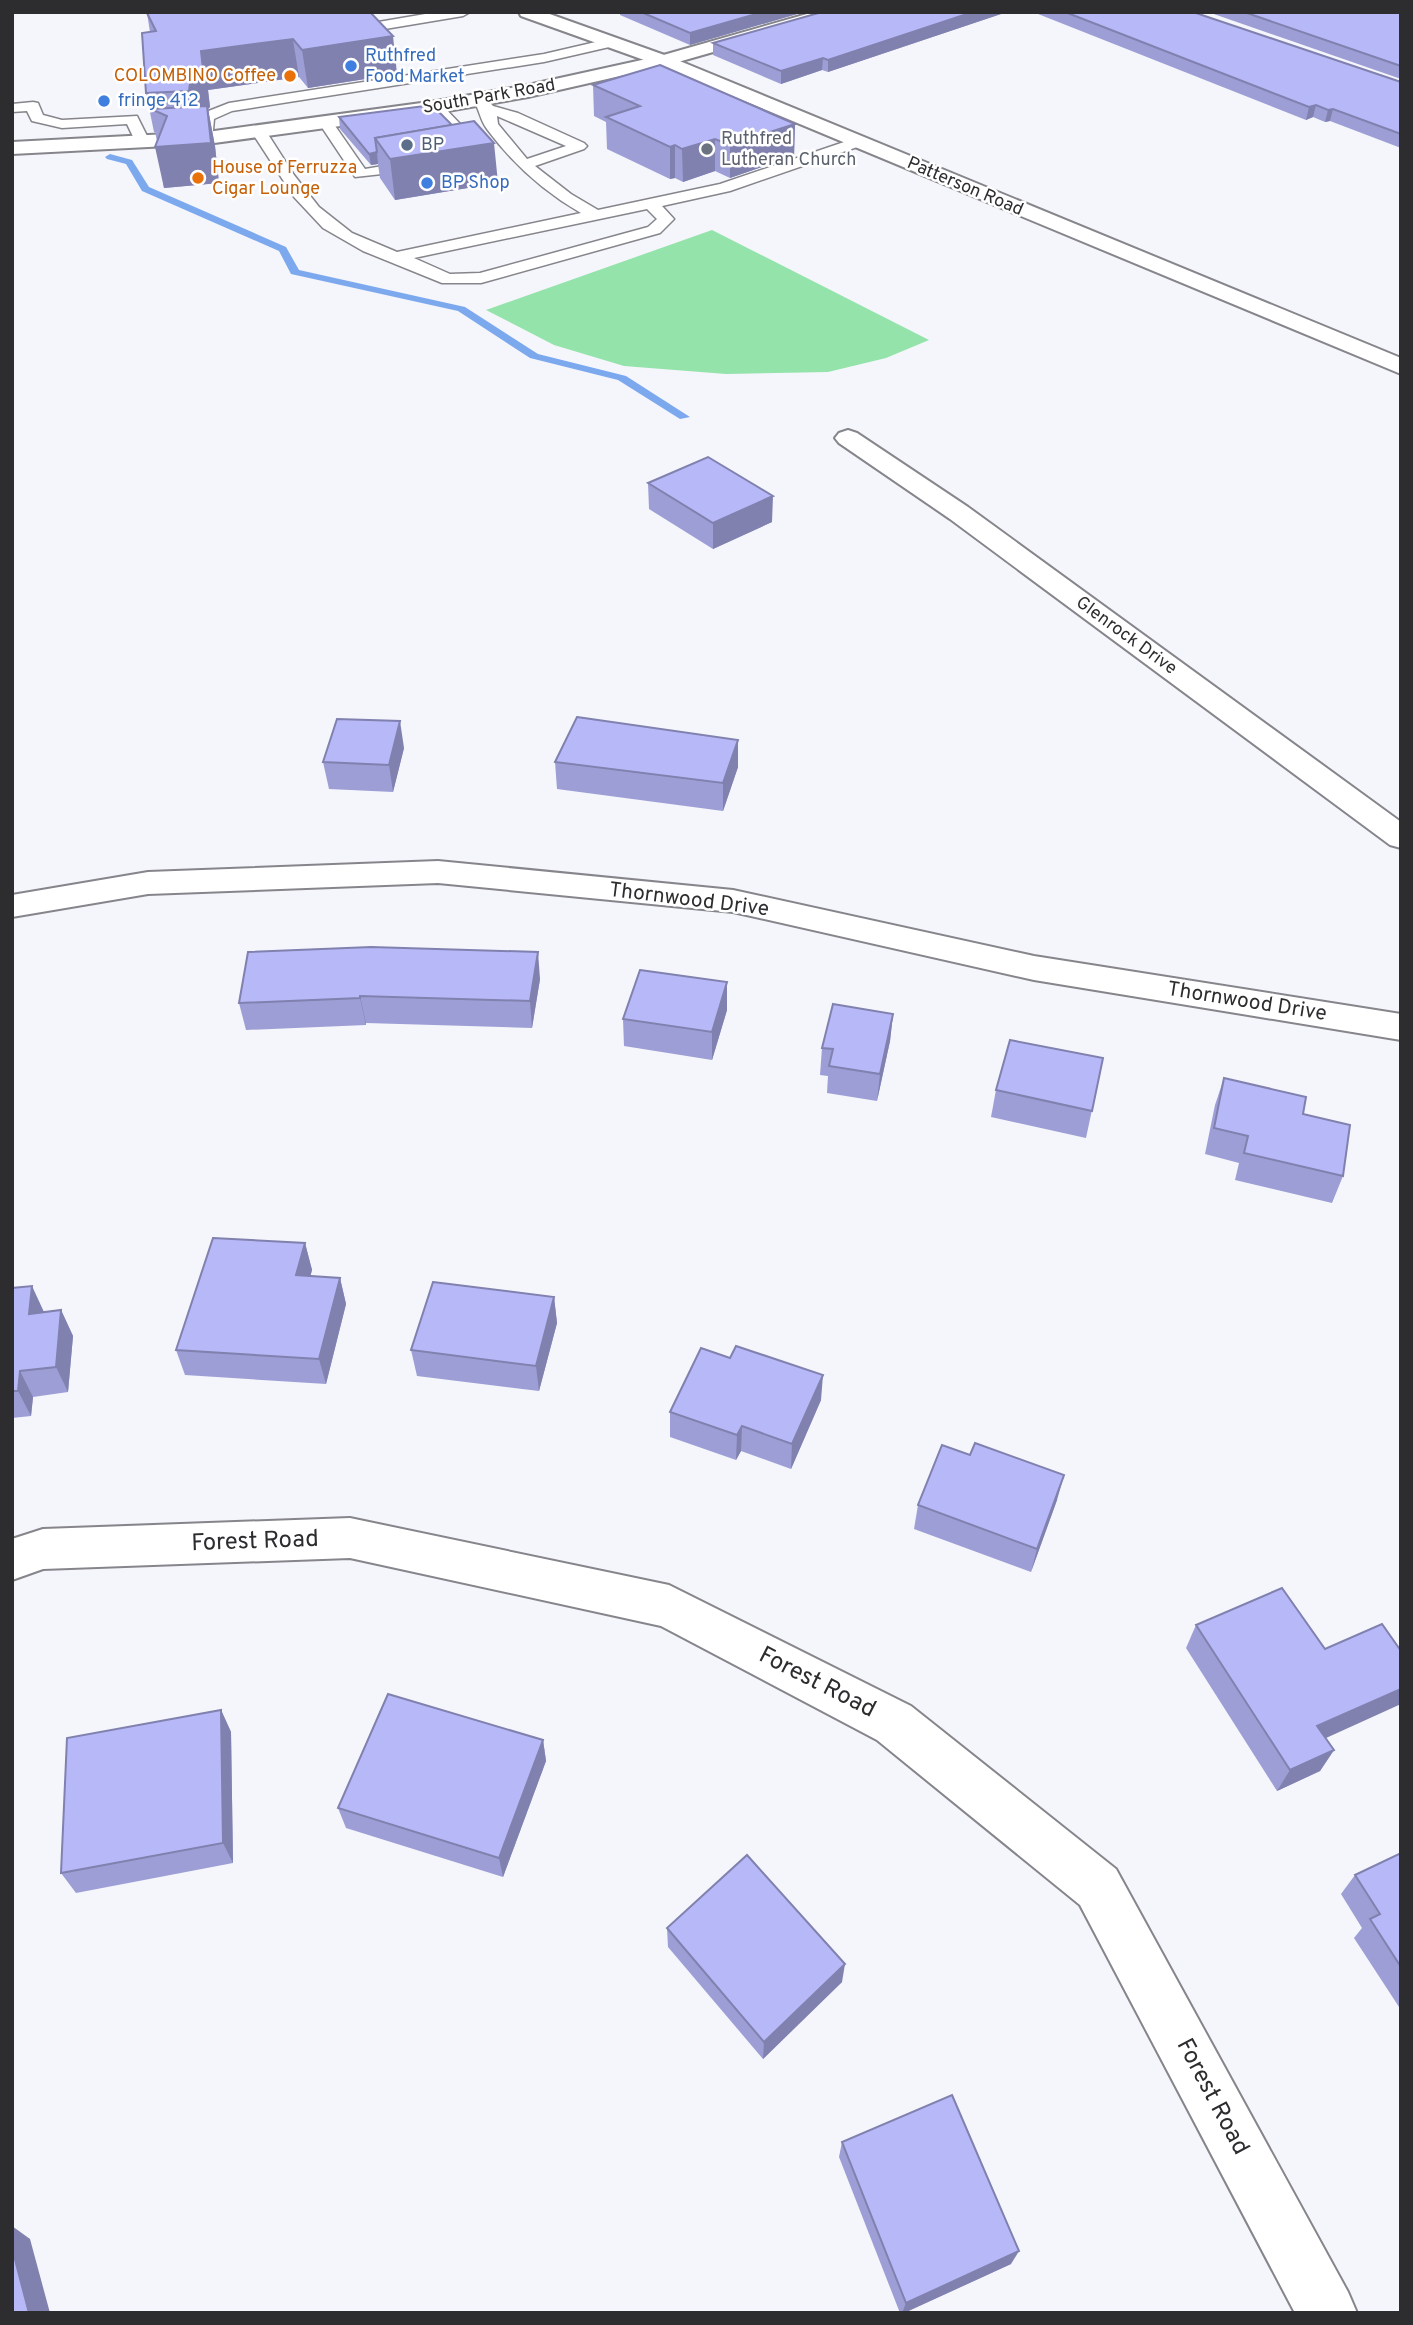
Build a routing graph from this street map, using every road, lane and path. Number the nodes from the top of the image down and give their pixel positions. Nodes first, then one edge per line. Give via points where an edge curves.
1 (463, 12) edge
2 (527, 12) edge
3 (834, 12) edge
4 (328, 35) edge
5 (612, 42) junction
6 (664, 61) junction
7 (484, 104) junction
8 (436, 107) junction
9 (12, 108) edge
10 (326, 123) junction
11 (259, 131) junction
12 (207, 138) junction
13 (142, 142) junction
14 (858, 142) junction
15 (12, 148) edge
16 (468, 156) edge
17 (428, 163) edge
18 (524, 165) junction
19 (650, 203) junction
20 (596, 215) junction
21 (396, 257) junction
22 (1401, 368) edge
23 (849, 438) dead end
24 (1401, 838) edge
25 (12, 906) edge
26 (1401, 1027) edge
27 (12, 1560) edge
28 (1327, 2313) edge

1 - 4 lane
2 - 5 street, Patterson Road
3 - 6 street, South Park Road
5 - 6 street, Patterson Road
5 - 12 lane via 544,58 229,107 206,117
6 - 7 street, South Park Road
6 - 14 street, Patterson Road
7 - 8 street, South Park Road
7 - 18 lane via 491,125
7 - 18 lane via 579,146
8 - 10 street, South Park Road
8 - 16 lane via 482,154
9 - 13 lane via 33,106 37,118 62,124 132,119
10 - 11 street, South Park Road
10 - 17 lane via 361,174
11 - 12 street, South Park Road
11 - 21 lane via 304,204 344,238
12 - 13 street, South Park Road
13 - 15 street, South Park Road
14 - 19 lane via 724,188
14 - 22 street, Patterson Road
18 - 20 lane
19 - 20 lane
19 - 21 lane via 666,219 654,230 481,278 448,279
20 - 21 lane
23 - 24 street, Glenrock Drive via 959,513
25 - 26 street, Thornwood Drive via 148,883 438,872 733,901 1034,968
27 - 28 street, Forest Road via 43,1549 350,1538 669,1606 894,1723 1098,1886

